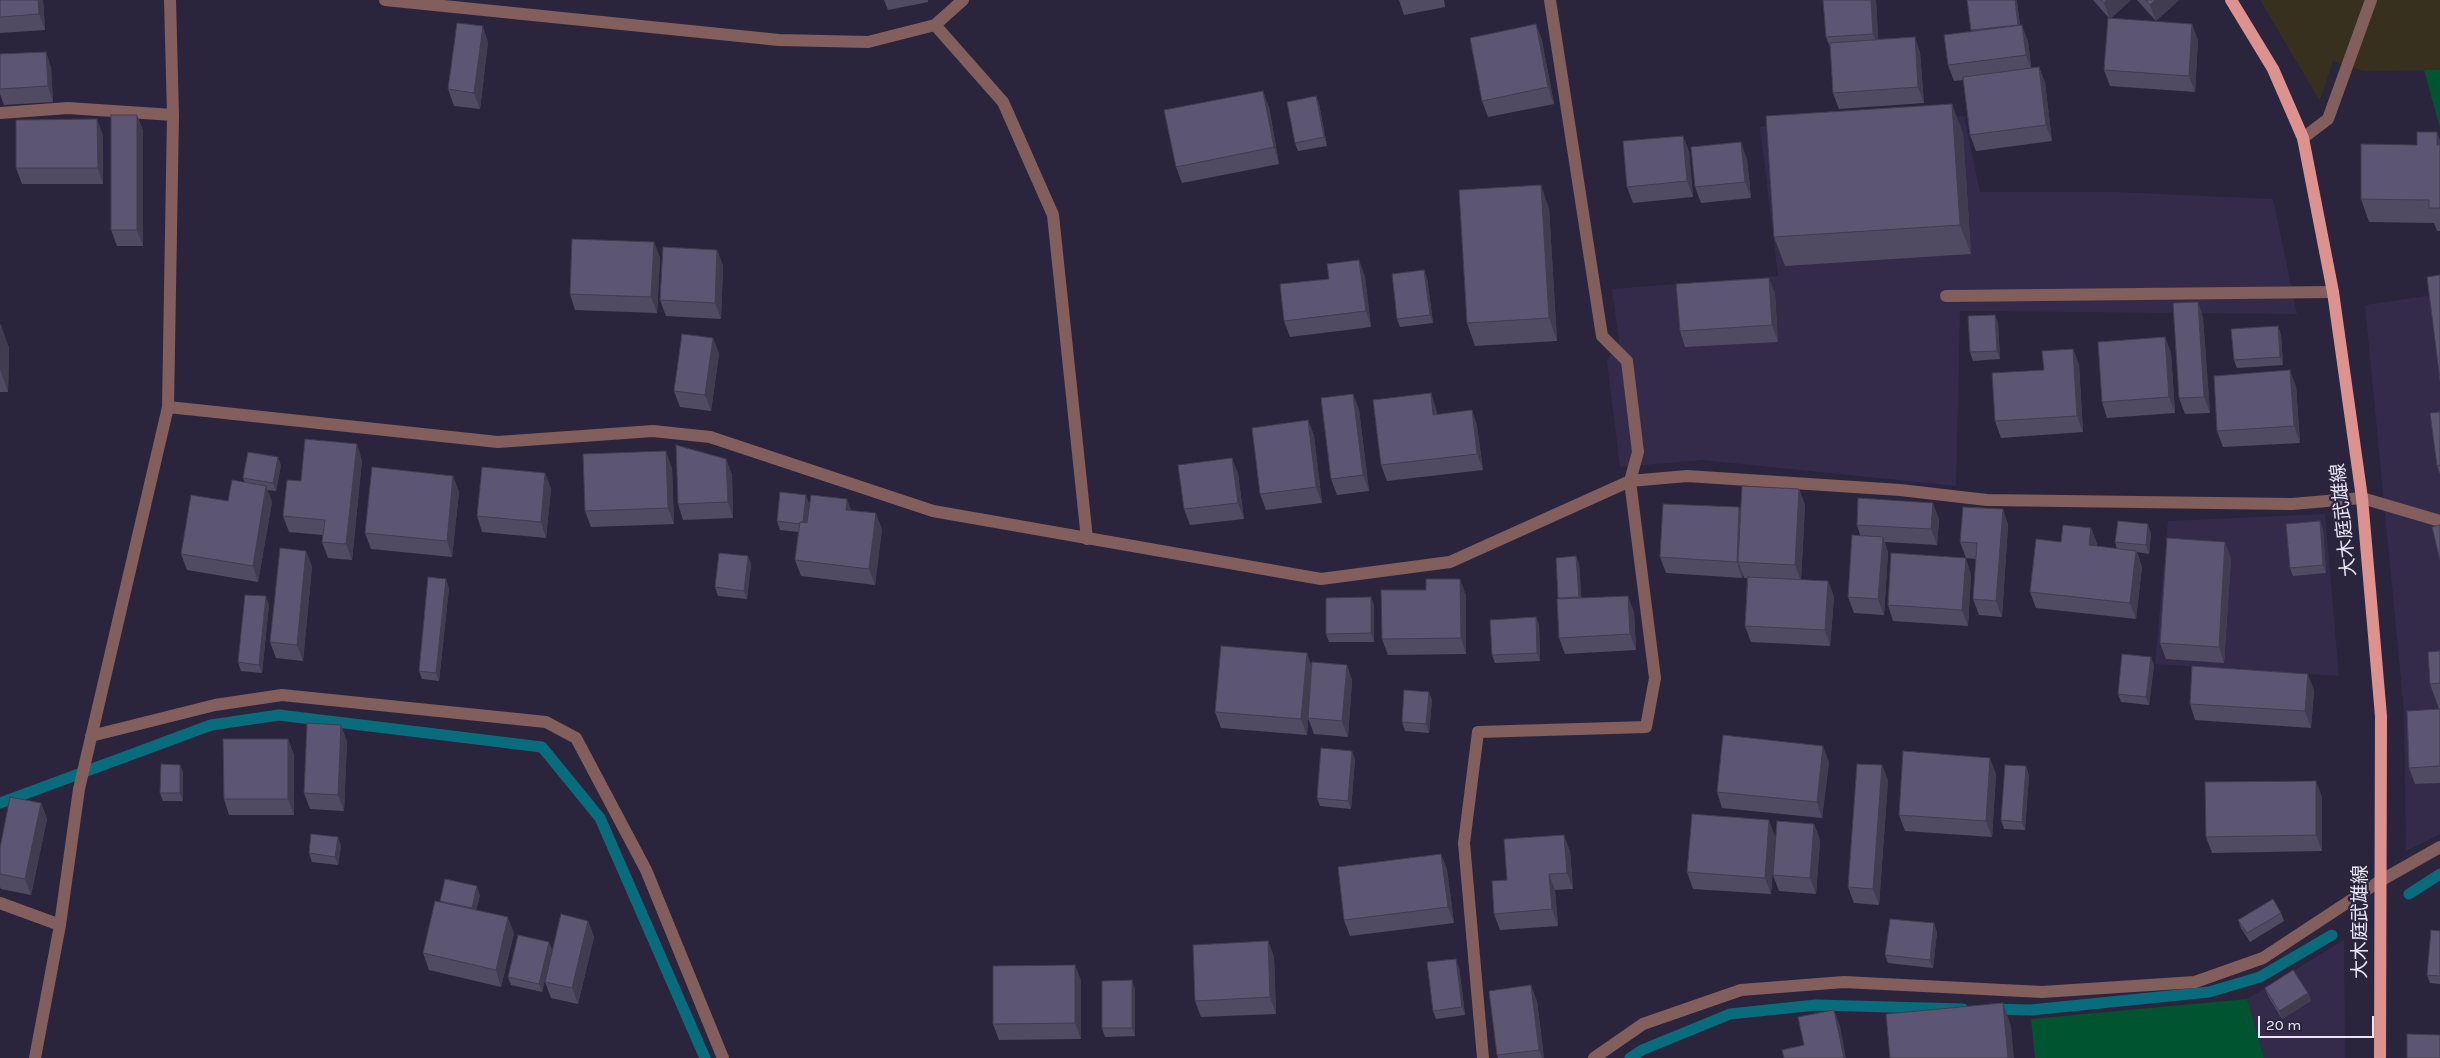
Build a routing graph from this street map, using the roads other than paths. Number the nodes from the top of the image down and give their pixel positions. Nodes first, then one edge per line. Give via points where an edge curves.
1 (170, 0) edge
2 (385, 0) edge
3 (963, 0) edge
4 (1550, 0) edge
5 (2231, 0) edge
6 (2372, 0) edge
7 (935, 25) junction
8 (0, 113) edge
9 (173, 115) junction
10 (2302, 138) junction
11 (2333, 292) junction
12 (1946, 296) dead end
13 (168, 407) junction
14 (1630, 481) junction
15 (2362, 498) junction
16 (2440, 520) edge
17 (1087, 539) junction
18 (90, 736) junction
19 (2440, 847) edge
20 (2380, 881) junction
21 (0, 903) edge
22 (60, 925) junction
23 (35, 1058) edge
24 (723, 1058) edge
25 (1483, 1058) edge
26 (1594, 1058) edge
27 (2380, 1058) edge

1 - 9 street
2 - 7 street via 779,40 868,42
3 - 7 street
4 - 14 street via 1602,336 1627,361 1638,452
5 - 10 main road, 大木庭武雄線 via 2273,69
6 - 10 street via 2328,119
7 - 17 street via 1003,102 1053,215
8 - 9 street via 68,108
9 - 13 street
10 - 11 main road, 大木庭武雄線
11 - 12 street
11 - 15 main road, 大木庭武雄線
13 - 17 street via 498,442 653,431 710,437 933,512
13 - 18 street
14 - 15 street via 1687,476 1900,490 1987,500 2292,504
14 - 17 street via 1450,562 1321,579
14 - 25 street via 1655,678 1646,727 1478,732 1464,843
15 - 16 street
15 - 20 main road, 大木庭武雄線 via 2381,716
18 - 22 street
18 - 24 street via 214,705 282,695 546,722 576,738 646,870
19 - 20 street
20 - 26 street via 2263,958 2195,982 2042,992 1844,982 1741,990 1644,1024
20 - 27 main road, 大木庭武雄線
21 - 22 street
22 - 23 street

